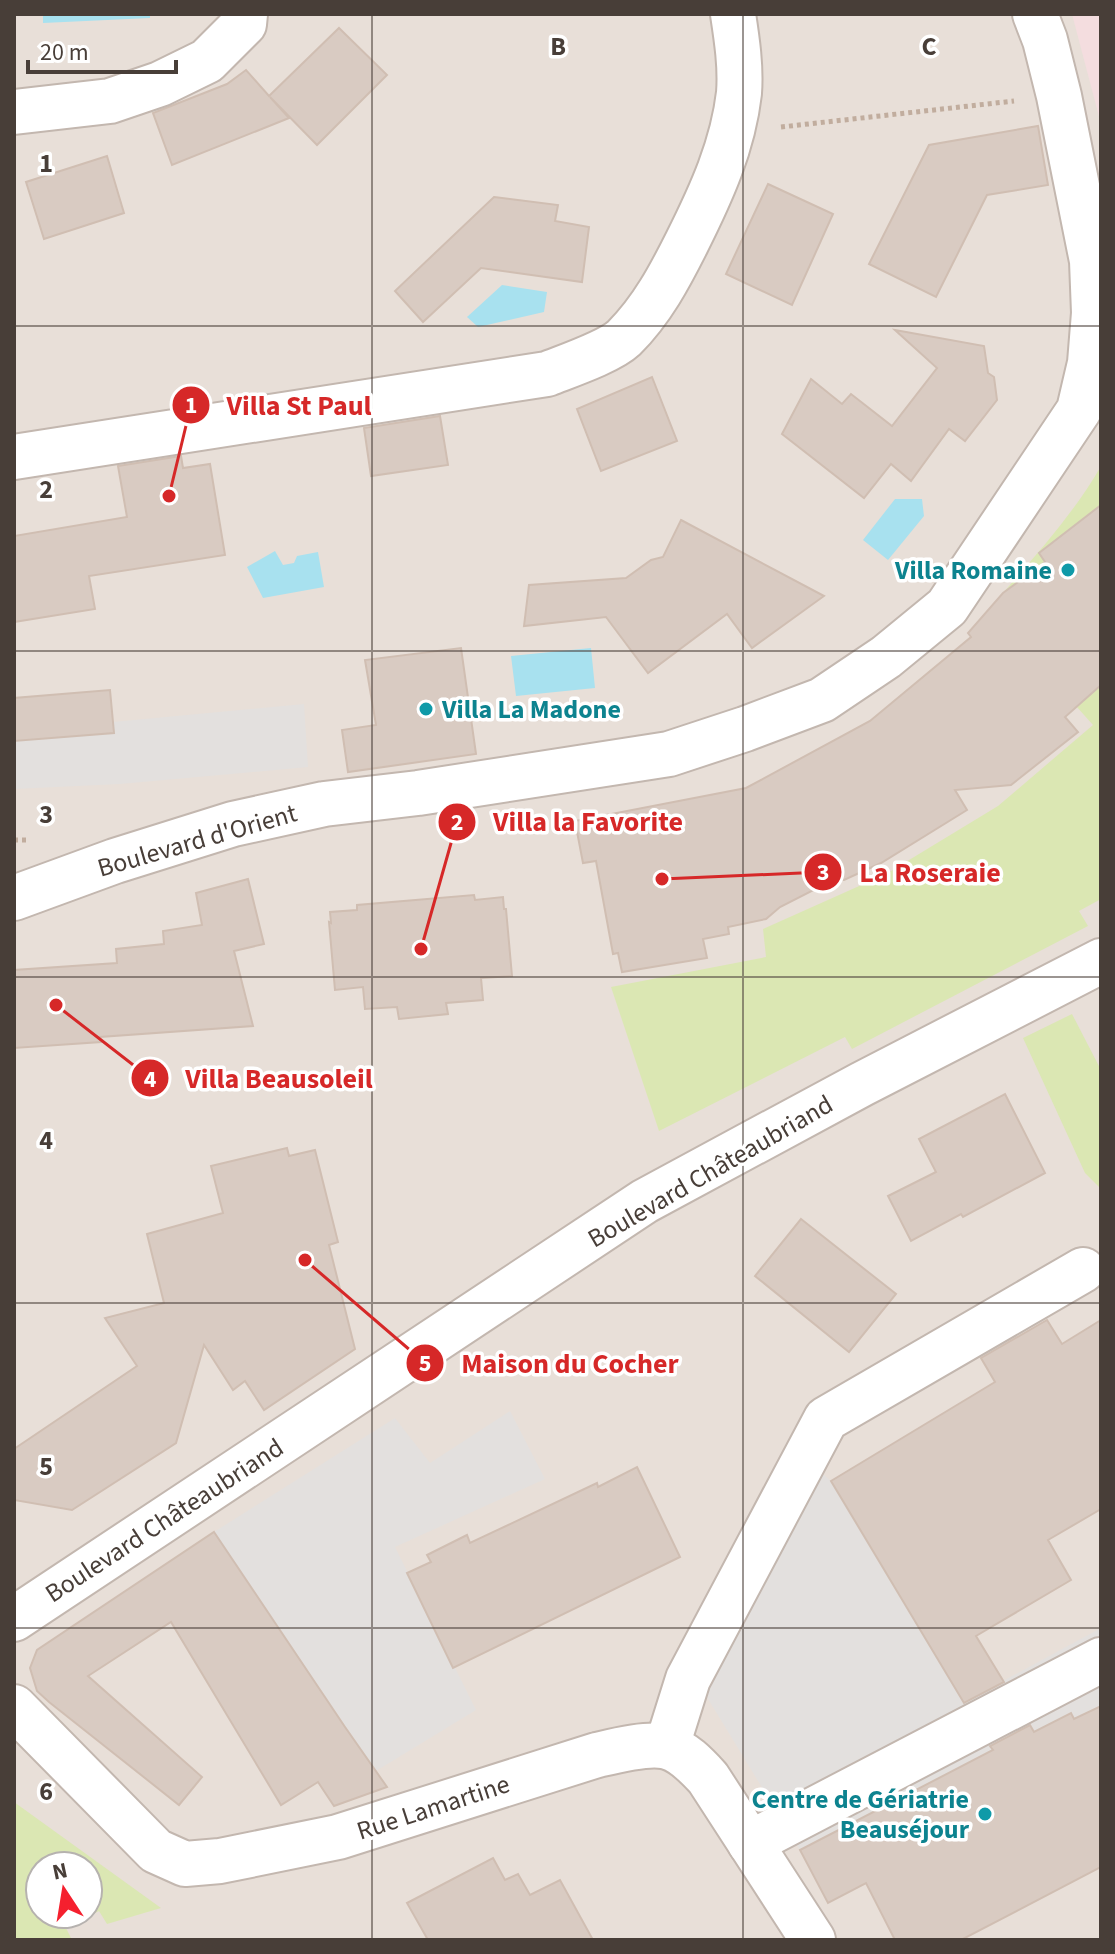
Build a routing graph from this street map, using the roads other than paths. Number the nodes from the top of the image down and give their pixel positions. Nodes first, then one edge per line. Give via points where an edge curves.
1 (245, 14) edge
2 (733, 14) edge
3 (1035, 14) edge
4 (14, 112) edge
5 (14, 457) edge
6 (14, 898) edge
7 (1101, 961) edge
8 (1083, 1270) dead end
9 (14, 1619) edge
10 (1101, 1660) edge
11 (14, 1707) edge
12 (667, 1746) junction
13 (750, 1843) junction
14 (813, 1940) edge

1 - 4 street via 244,24 207,61 160,84 110,101
2 - 5 street via 739,90 733,132 712,193 673,269 651,306 621,340 547,374
3 - 6 street, Boulevard d'Orient via 1059,96 1092,261 1090,363 1079,410 947,607 822,700 669,754 324,804 233,824
7 - 9 street, Boulevard Châteaubriand via 645,1201
8 - 12 street via 826,1419 688,1679
10 - 13 street
11 - 12 street, Rue Lamartine via 156,1851 185,1864 338,1837 597,1755
12 - 13 street via 708,1778
13 - 14 street

